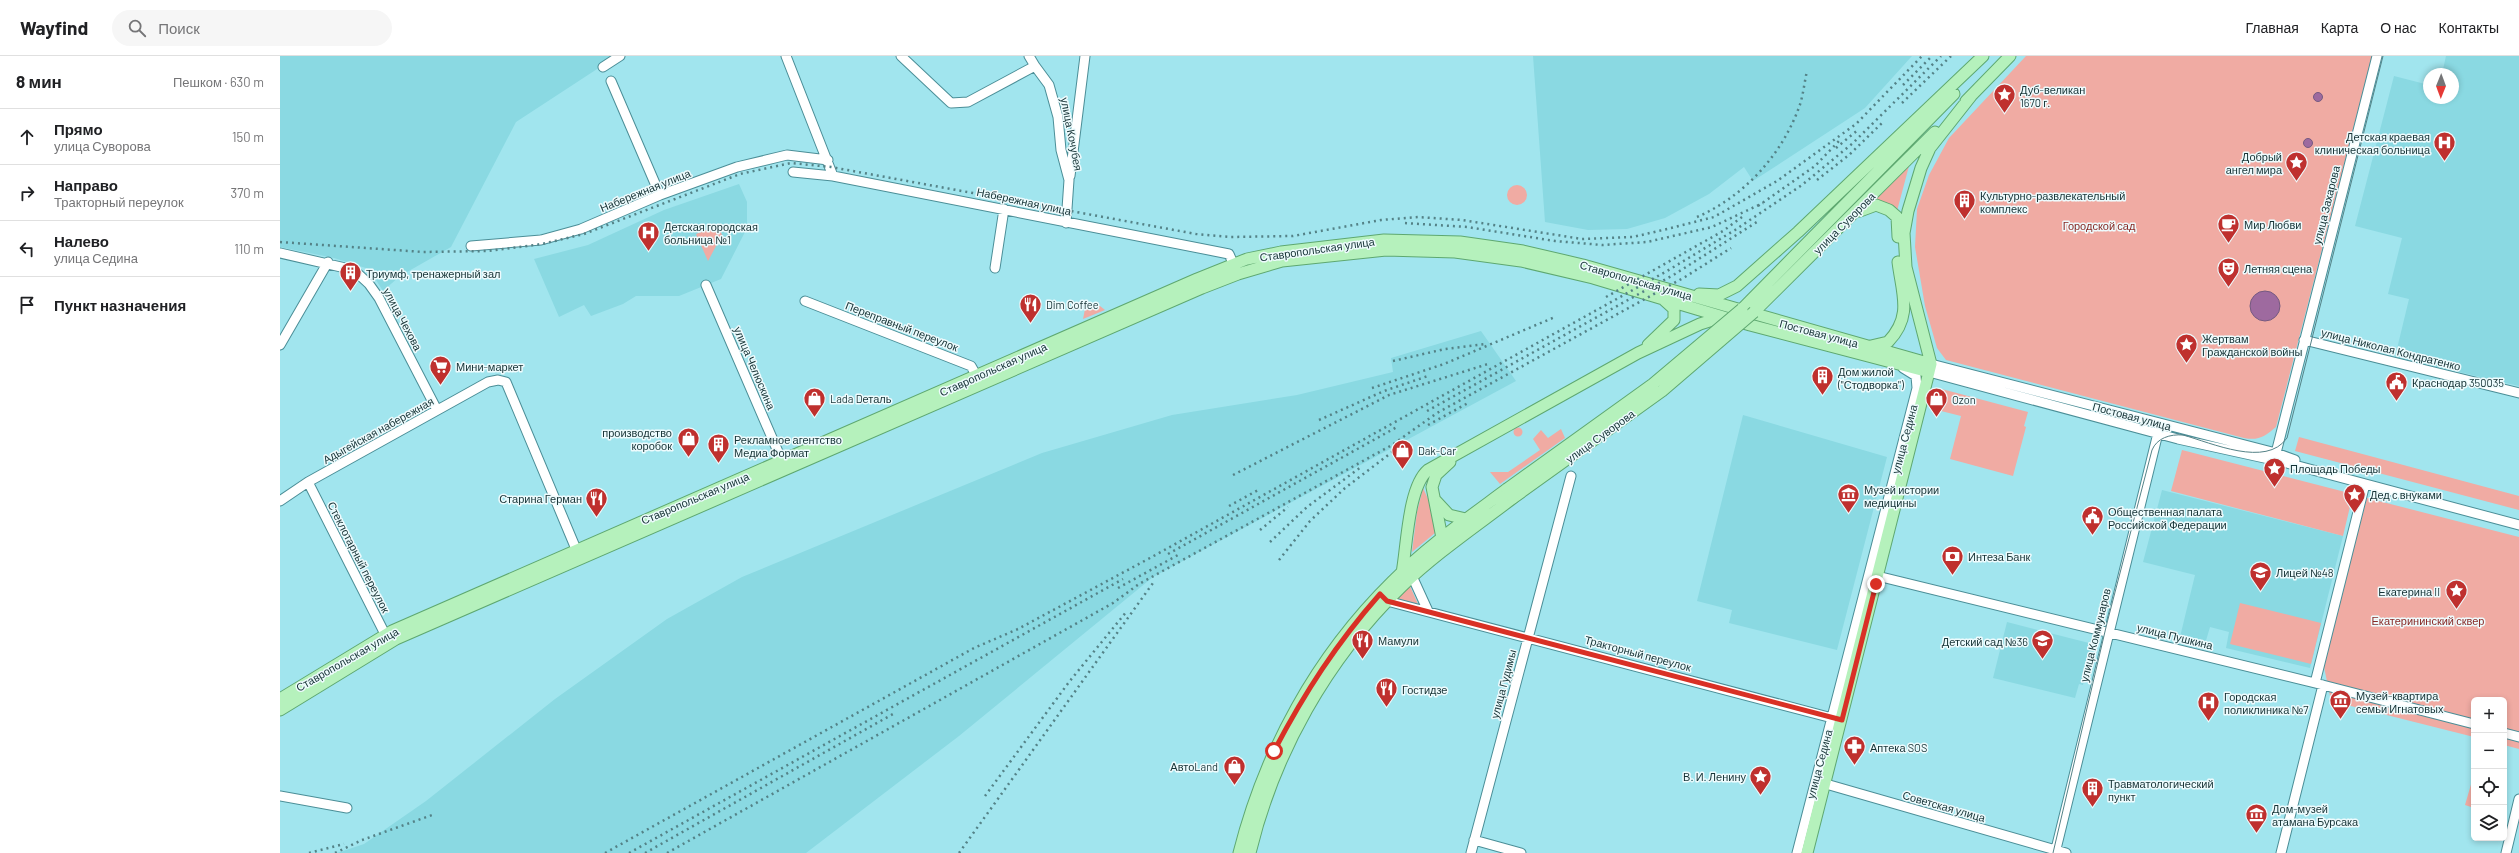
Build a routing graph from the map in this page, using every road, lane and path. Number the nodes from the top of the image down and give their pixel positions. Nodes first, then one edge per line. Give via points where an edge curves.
1 (620, 56) edge
2 (786, 56) edge
3 (901, 56) edge
4 (1029, 56) edge
5 (1085, 56) edge
6 (1983, 56) edge
7 (1990, 56) edge
8 (2010, 56) edge
9 (2377, 56) edge
10 (1035, 66) junction
11 (603, 67) dead end
12 (611, 82) dead end
13 (1971, 96) junction
14 (828, 160) junction
15 (793, 172) dead end
16 (834, 176) junction
17 (1069, 180) junction
18 (660, 195) junction
19 (1004, 209) junction
20 (1849, 218) junction
21 (1066, 222) junction
22 (1836, 224) junction
23 (471, 246) dead end
24 (280, 253) edge
25 (328, 262) junction
26 (995, 268) dead end
27 (1236, 269) junction
28 (706, 285) dead end
29 (1680, 292) junction
30 (1654, 295) junction
31 (805, 301) dead end
32 (1745, 312) joint
33 (1723, 317) junction
34 (1769, 330) joint
35 (2304, 340) junction
36 (280, 344) edge
37 (1869, 347) junction
38 (1638, 353) junction
39 (1893, 362) junction
40 (1930, 368) junction
41 (979, 380) junction
42 (2519, 393) edge
43 (437, 410) junction
44 (2160, 423) junction
45 (2158, 433) junction
46 (1464, 450) junction
47 (2276, 453) junction
48 (782, 461) junction
49 (1571, 476) dead end
50 (308, 482) junction
51 (1419, 483) junction
52 (1433, 483) junction
53 (2365, 484) junction
54 (1510, 494) junction
55 (1434, 500) junction
56 (280, 501) edge
57 (1466, 519) junction
58 (2519, 519) edge
59 (2519, 525) edge
60 (1442, 538) junction
61 (576, 550) junction
62 (1444, 550) junction
63 (1407, 575) junction
64 (1874, 575) junction
65 (1384, 598) junction
66 (1428, 611) junction
67 (2108, 632) junction
68 (1528, 636) junction
69 (387, 639) junction
70 (2319, 684) junction
71 (280, 698) edge
72 (280, 710) edge
73 (1836, 719) junction
74 (2471, 723) edge
75 (2507, 734) edge
76 (2519, 737) edge
77 (1820, 783) junction
78 (280, 796) edge
79 (2519, 799) edge
80 (347, 808) dead end
81 (1474, 840) junction
82 (2056, 852) edge
83 (1239, 853) edge
84 (1250, 853) edge
85 (1471, 853) edge
86 (1521, 853) edge
87 (1797, 853) edge
88 (1807, 853) edge
89 (2066, 853) edge
90 (2281, 853) edge
91 (2506, 853) edge

1 - 11 street
2 - 14 street
3 - 10 street via 951,103 968,102
4 - 10 street, улица Кочубея
5 - 17 street, улица Кочубея
6 - 29 main road via 1798,232 1737,286 1719,295
7 - 22 main road, улица Суворова
8 - 13 main road, улица Суворова
9 - 35 street, улица Захарова
10 - 17 street, улица Кочубея via 1049,85 1058,117 1061,150
12 - 18 street
13 - 20 main road, улица Суворова
13 - 40 main road via 1930,148 1914,187 1904,233 1906,267
14 - 16 street
14 - 18 street, Набережная улица via 787,155 737,167
15 - 16 street, Набережная улица
16 - 19 street, Набережная улица
17 - 21 street, улица Кочубея
18 - 23 street, Набережная улица via 581,229 541,240
19 - 21 street, Набережная улица
19 - 26 street
20 - 22 main road, улица Суворова
20 - 37 main road via 1876,205 1894,213 1898,224 1903,318 1888,342
21 - 27 street, Набережная улица via 1229,254
22 - 54 main road, улица Суворова, bridge via 1754,312 1688,369
24 - 25 street, улица Чехова
25 - 36 street
25 - 43 street, улица Чехова via 354,270 369,284 379,298
27 - 29 main road, Ставропольская улица via 1281,252 1400,239 1439,240 1542,255
27 - 30 main road, Ставропольская улица via 1380,250 1455,252 1521,261
27 - 41 main road, Ставропольская улица
28 - 48 street, улица Челюскина
29 - 32 main road, Ставропольская улица
30 - 33 main road, Ставропольская улица
30 - 38 main road, Ставропольская улица via 1672,306 1674,320
31 - 41 street, Переправный переулок via 971,366
32 - 37 main road, Постовая улица
33 - 34 main road, Ставропольская улица
33 - 38 main road via 1700,324
34 - 39 main road, Постовая улица
35 - 42 street, улица Николая Кондратенко
35 - 47 street, улица Захарова
37 - 40 main road, Постовая улица
38 - 46 main road
39 - 40 main road, Постовая улица
39 - 64 street, улица Седина via 1914,374 1918,384
40 - 44 street, Постовая улица
40 - 45 street, Постовая улица
40 - 64 main road, улица Седина
41 - 48 main road, Ставропольская улица
41 - 69 main road, Ставропольская улица
43 - 50 street, Адыгейская набережная
43 - 61 street, Адыгейская набережная via 488,382 506,382
44 - 45 street, улица Коммунаров
44 - 47 street, Постовая улица
45 - 53 street, Постовая улица
45 - 67 street, улица Коммунаров
46 - 51 main road via 1428,470
46 - 52 main road via 1445,467
47 - 58 street, Постовая улица
48 - 61 main road, Ставропольская улица
49 - 68 street, улица Гудимы
50 - 56 street, Адыгейская набережная
50 - 69 street, Стеклотарный переулок
51 - 52 main road
51 - 63 main road via 1413,503
52 - 55 main road
53 - 59 street, Постовая улица
53 - 70 street
54 - 57 main road, улица Суворова
54 - 62 main road, улица Суворова
55 - 57 main road via 1449,515
55 - 60 main road
57 - 60 main road, улица Суворова
60 - 62 main road
60 - 63 main road, улица Суворова
61 - 69 main road, Ставропольская улица
62 - 63 main road, улица Суворова
63 - 65 main road, улица Суворова
63 - 66 street
64 - 67 street, улица Пушкина
64 - 73 main road, улица Седина
65 - 66 street, Тракторный переулок
65 - 83 main road, улица Суворова via 1334,648 1294,713 1257,788
65 - 84 main road, улица Суворова via 1333,668 1278,765 1259,817
66 - 68 street, Тракторный переулок
67 - 70 street, улица Пушкина
67 - 82 street, улица Коммунаров
68 - 73 street, Тракторный переулок
68 - 81 street, улица Гудимы
69 - 71 main road, Ставропольская улица
69 - 72 main road, Ставропольская улица
70 - 74 street, улица Пушкина
70 - 90 street
73 - 77 main road, улица Седина
75 - 76 street
77 - 82 street, Советская улица
77 - 87 street, улица Седина
77 - 88 main road, улица Седина
78 - 80 street
79 - 91 street
81 - 85 street, улица Гудимы
81 - 86 street
82 - 89 street, Советская улица

